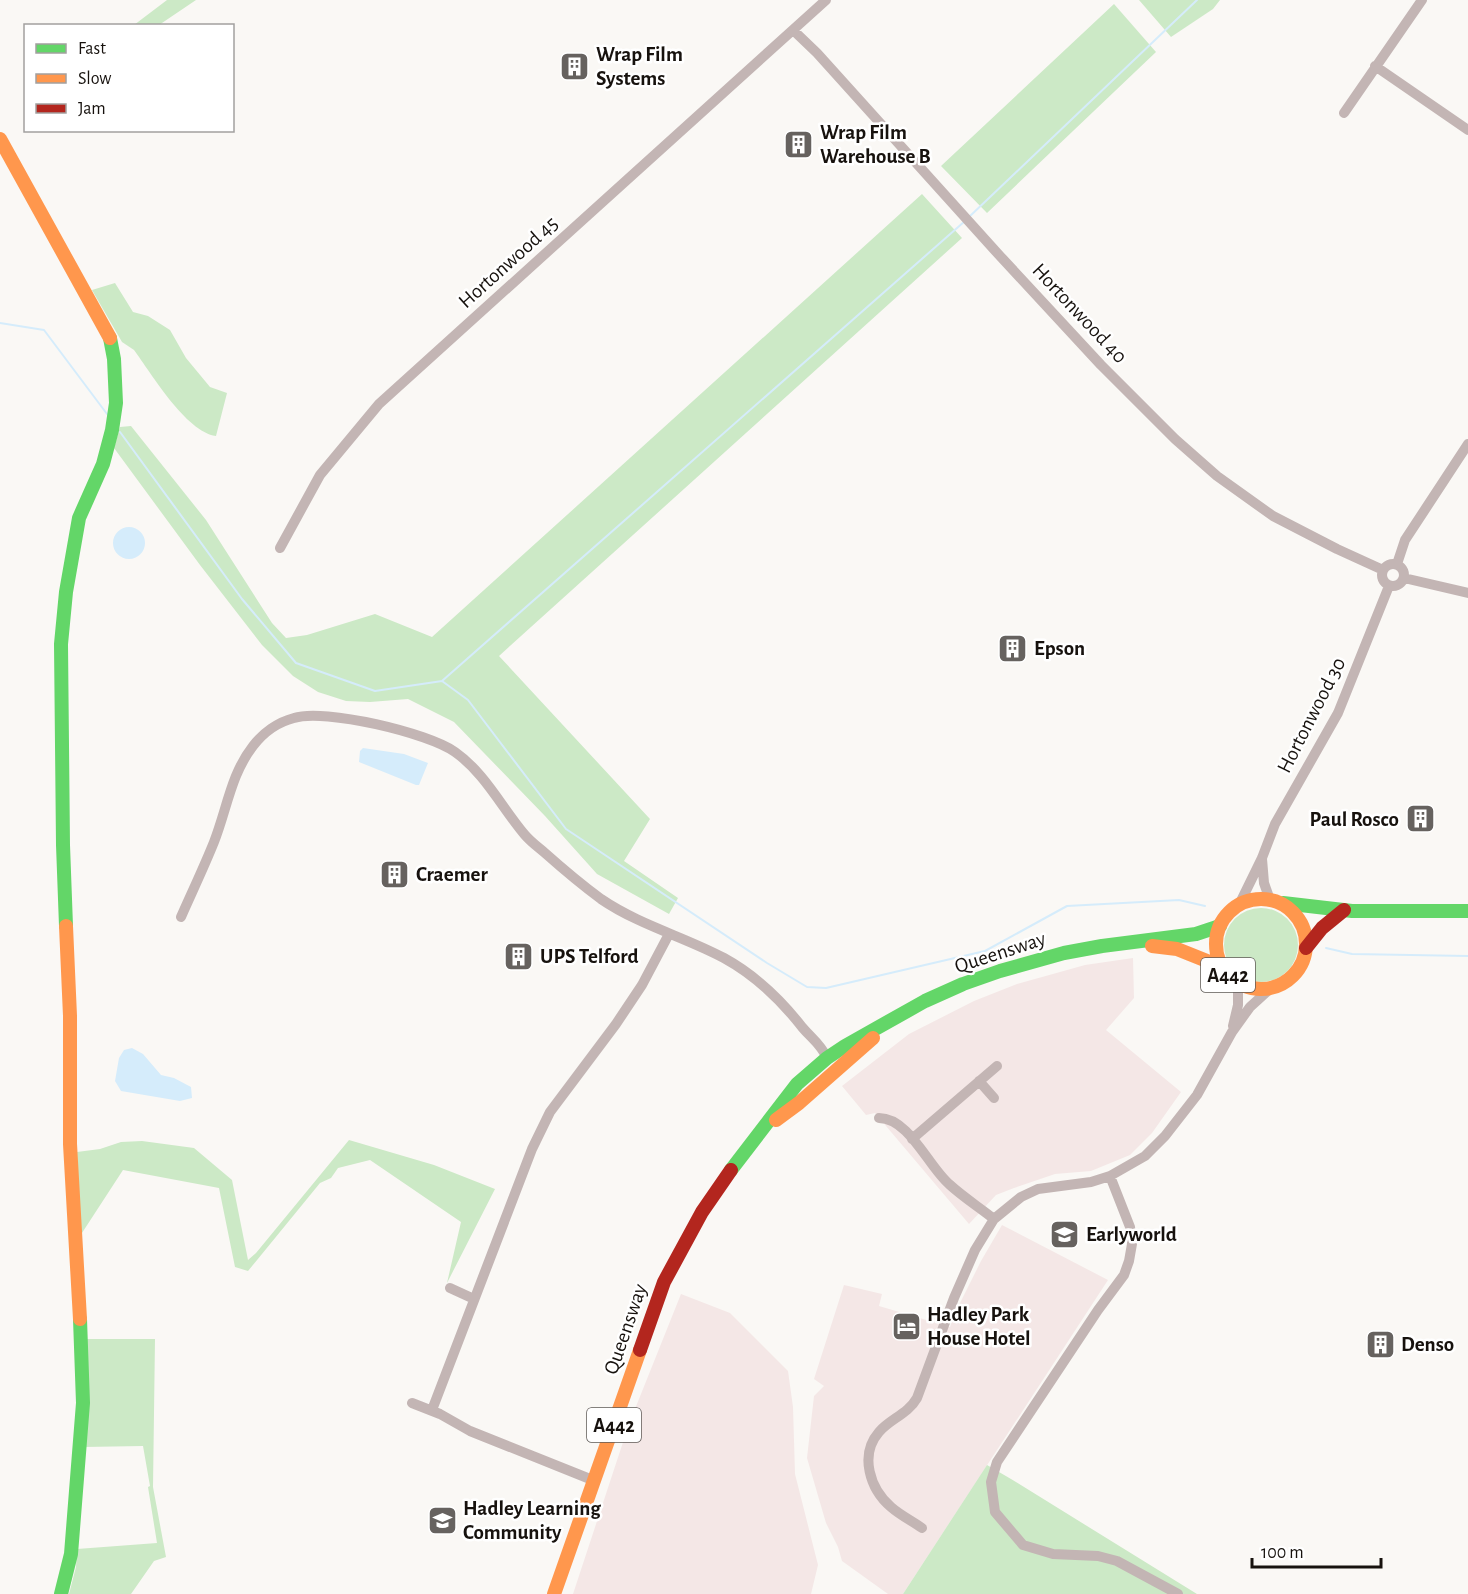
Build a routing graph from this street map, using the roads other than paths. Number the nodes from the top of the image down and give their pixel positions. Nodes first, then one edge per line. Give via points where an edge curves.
1 (826, 0) edge
2 (1422, 0) edge
3 (793, 30) junction
4 (1375, 66) junction
5 (1344, 112) dead end
6 (1468, 130) edge
7 (0, 139) edge
8 (1468, 444) edge
9 (280, 548) dead end
10 (1397, 564) junction
11 (1383, 570) junction
12 (1404, 578) junction
13 (1389, 586) junction
14 (1468, 593) edge
15 (1262, 858) junction
16 (1274, 901) junction
17 (1239, 905) junction
18 (1344, 910) junction
19 (1468, 911) edge
20 (181, 916) dead end
21 (1220, 926) junction
22 (669, 934) junction
23 (1131, 943) junction
24 (1306, 948) junction
25 (1222, 967) junction
26 (1238, 983) junction
27 (1270, 988) junction
28 (889, 1022) junction
29 (1232, 1032) junction
30 (827, 1058) junction
31 (997, 1066) dead end
32 (837, 1070) junction
33 (979, 1081) junction
34 (994, 1098) dead end
35 (879, 1118) dead end
36 (761, 1131) junction
37 (912, 1139) junction
38 (1110, 1176) junction
39 (994, 1219) junction
40 (450, 1288) dead end
41 (474, 1299) junction
42 (412, 1403) dead end
43 (432, 1410) junction
44 (595, 1480) junction
45 (922, 1528) dead end
46 (61, 1594) edge
47 (554, 1594) edge
48 (1178, 1594) edge

1 - 3 street, Hortonwood 45
2 - 4 street
3 - 9 street, Hortonwood 45 via 379,404 320,475
3 - 11 street, Hortonwood 40 via 1175,439 1217,476 1274,516
4 - 5 street
4 - 6 street
7 - 46 main road via 103,323 113,350 115,379 112,430 75,536 61,644 70,1144 82,1403 71,1554
8 - 10 street via 1405,540
10 - 11 street
10 - 12 street
11 - 13 street via 1383,581
12 - 13 street via 1397,586
12 - 14 street
13 - 15 street, Hortonwood 30 via 1338,713 1275,824
15 - 16 street, Hortonwood 30 via 1264,883
15 - 17 street, Hortonwood 30
16 - 17 main road
16 - 18 main road via 1303,908
16 - 24 main road via 1294,913 1304,929
17 - 21 main road
18 - 19 main road
18 - 24 main road, A442
20 - 22 street via 247,755 255,743 280,723 312,714 422,735 456,752 481,776 525,836 568,873 603,900
21 - 23 main road, Queensway / A442 via 1196,934
21 - 25 main road, A442 via 1216,940
22 - 30 street via 724,958 755,978 788,1008 815,1050
22 - 41 street via 616,1024 550,1112
23 - 25 main road, Queensway / A442 via 1177,949
23 - 28 main road, Queensway / A442 via 1064,953 1000,971 934,997
24 - 27 main road, A442 via 1293,976
25 - 26 main road, A442
26 - 27 main road, A442 via 1260,990
26 - 29 street via 1239,1005
27 - 29 street
28 - 30 main road, Queensway / A442
28 - 32 main road, Queensway / A442
29 - 38 street via 1197,1095 1165,1136 1136,1163
30 - 32 main road
30 - 36 main road, Queensway / A442 via 797,1084
31 - 33 street
32 - 36 main road, Queensway / A442
33 - 34 street
33 - 37 street
35 - 37 street via 892,1119
36 - 44 main road, Queensway / A442 via 702,1212 664,1282
37 - 39 street via 948,1184
38 - 39 street via 1038,1189
38 - 48 street via 1130,1227 1129,1261 1124,1275 997,1462 991,1482 995,1512 1023,1545 1053,1554 1117,1561
39 - 45 street via 954,1298 916,1398 879,1432 869,1451 869,1468 876,1490 892,1508
40 - 41 street
41 - 43 street
42 - 43 street
43 - 44 street via 470,1431
44 - 47 main road, Queensway / A442

